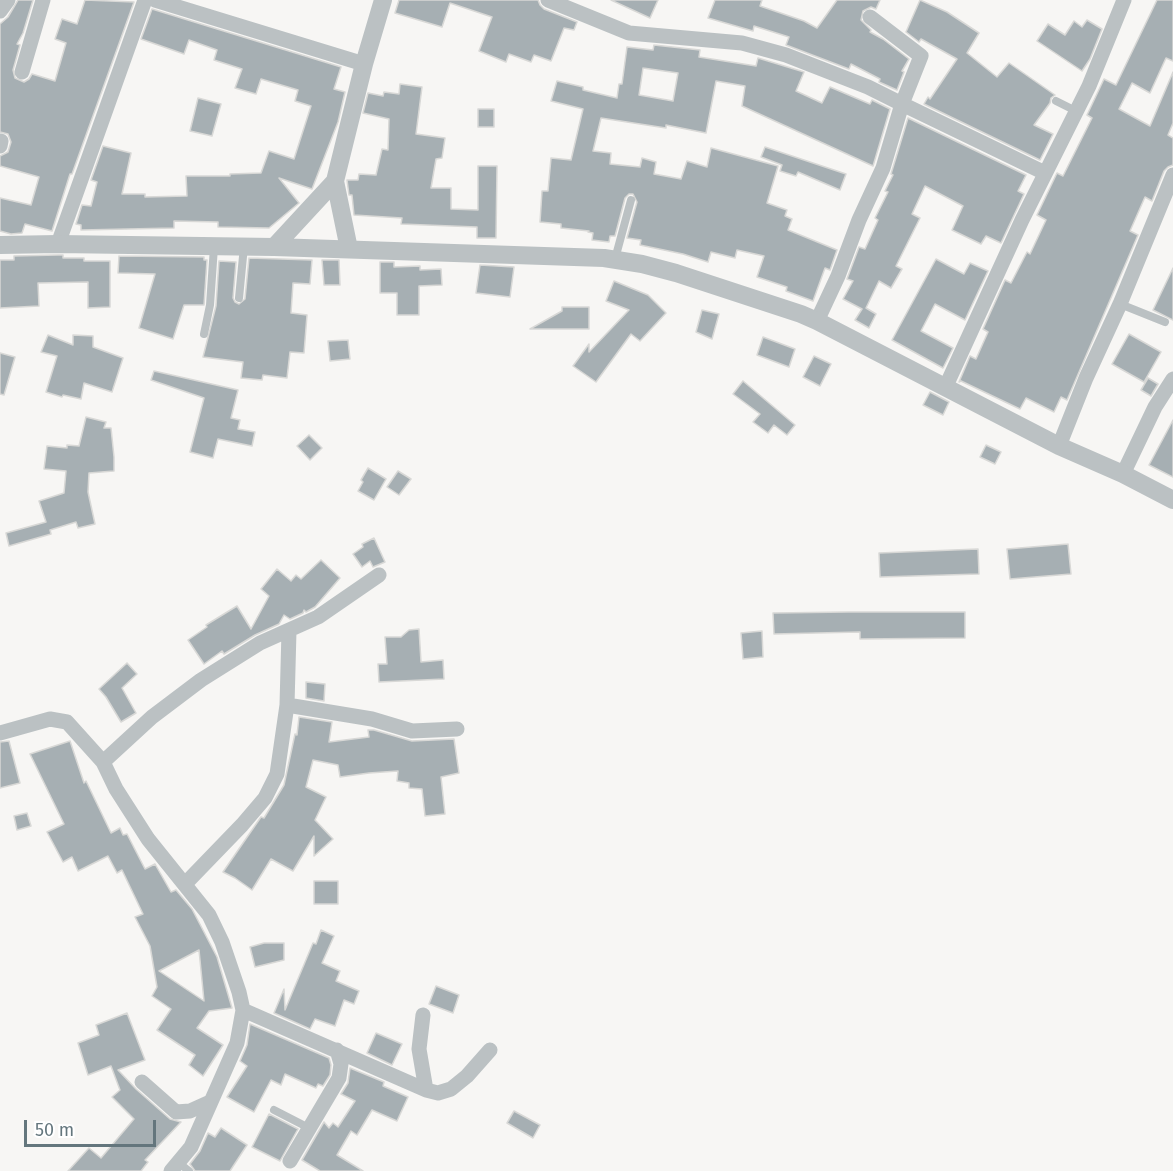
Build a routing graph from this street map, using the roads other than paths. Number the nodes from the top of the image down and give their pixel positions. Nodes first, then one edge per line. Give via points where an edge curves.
1 (8, 0) edge
2 (43, 0) edge
3 (145, 0) edge
4 (155, 0) edge
5 (382, 0) edge
6 (548, 0) edge
7 (1124, 0) edge
8 (0, 11) edge
9 (870, 16) dead end
10 (364, 64) junction
11 (22, 72) dead end
12 (1056, 100) dead end
13 (903, 104) junction
14 (1076, 111) junction
15 (1045, 173) junction
16 (1173, 175) edge
17 (335, 181) junction
18 (631, 200) dead end
19 (58, 244) junction
20 (0, 245) edge
21 (214, 245) junction
22 (244, 246) junction
23 (274, 247) junction
24 (349, 249) junction
25 (615, 260) junction
26 (239, 298) dead end
27 (1120, 304) junction
28 (817, 321) junction
29 (1165, 322) dead end
30 (204, 334) dead end
31 (1173, 379) edge
32 (946, 386) junction
33 (1059, 446) junction
34 (1123, 474) junction
35 (1173, 500) edge
36 (379, 575) dead end
37 (289, 631) junction
38 (287, 705) junction
39 (458, 729) dead end
40 (0, 733) edge
41 (103, 762) junction
42 (185, 884) junction
43 (243, 1010) junction
44 (423, 1015) dead end
45 (337, 1050) junction
46 (490, 1050) dead end
47 (142, 1082) dead end
48 (426, 1090) junction
49 (210, 1102) junction
50 (274, 1110) dead end
51 (309, 1128) junction
52 (290, 1161) dead end
53 (179, 1168) edge

1 - 8 street
2 - 11 street
3 - 19 street
4 - 10 street
5 - 10 street
6 - 13 street via 629,33 742,43 786,55
7 - 14 street
9 - 13 street via 921,56
10 - 17 street
12 - 14 lane
13 - 15 street
13 - 28 street via 883,168
14 - 15 street
15 - 32 street
16 - 27 street
17 - 23 street
17 - 24 street
18 - 25 lane
19 - 20 street
19 - 21 street
21 - 22 street
21 - 30 lane
22 - 23 street
22 - 26 lane
23 - 24 street
24 - 25 street
25 - 28 street via 676,273
27 - 29 lane
27 - 33 street
28 - 32 street
31 - 34 street
32 - 33 street
33 - 34 street
34 - 35 street
36 - 37 street via 318,617
37 - 38 street
37 - 41 street via 260,643 201,680 152,717
38 - 39 street via 372,719 412,731
38 - 42 street via 277,774 265,798
40 - 41 street via 50,719 67,722
41 - 42 street via 148,839
42 - 43 street via 209,915 222,942
43 - 45 street
43 - 49 street via 237,1043
44 - 48 street via 419,1049
45 - 48 street
45 - 51 street via 339,1078
46 - 48 street via 451,1089
47 - 49 street via 176,1112
49 - 53 street
50 - 51 lane
51 - 52 street

